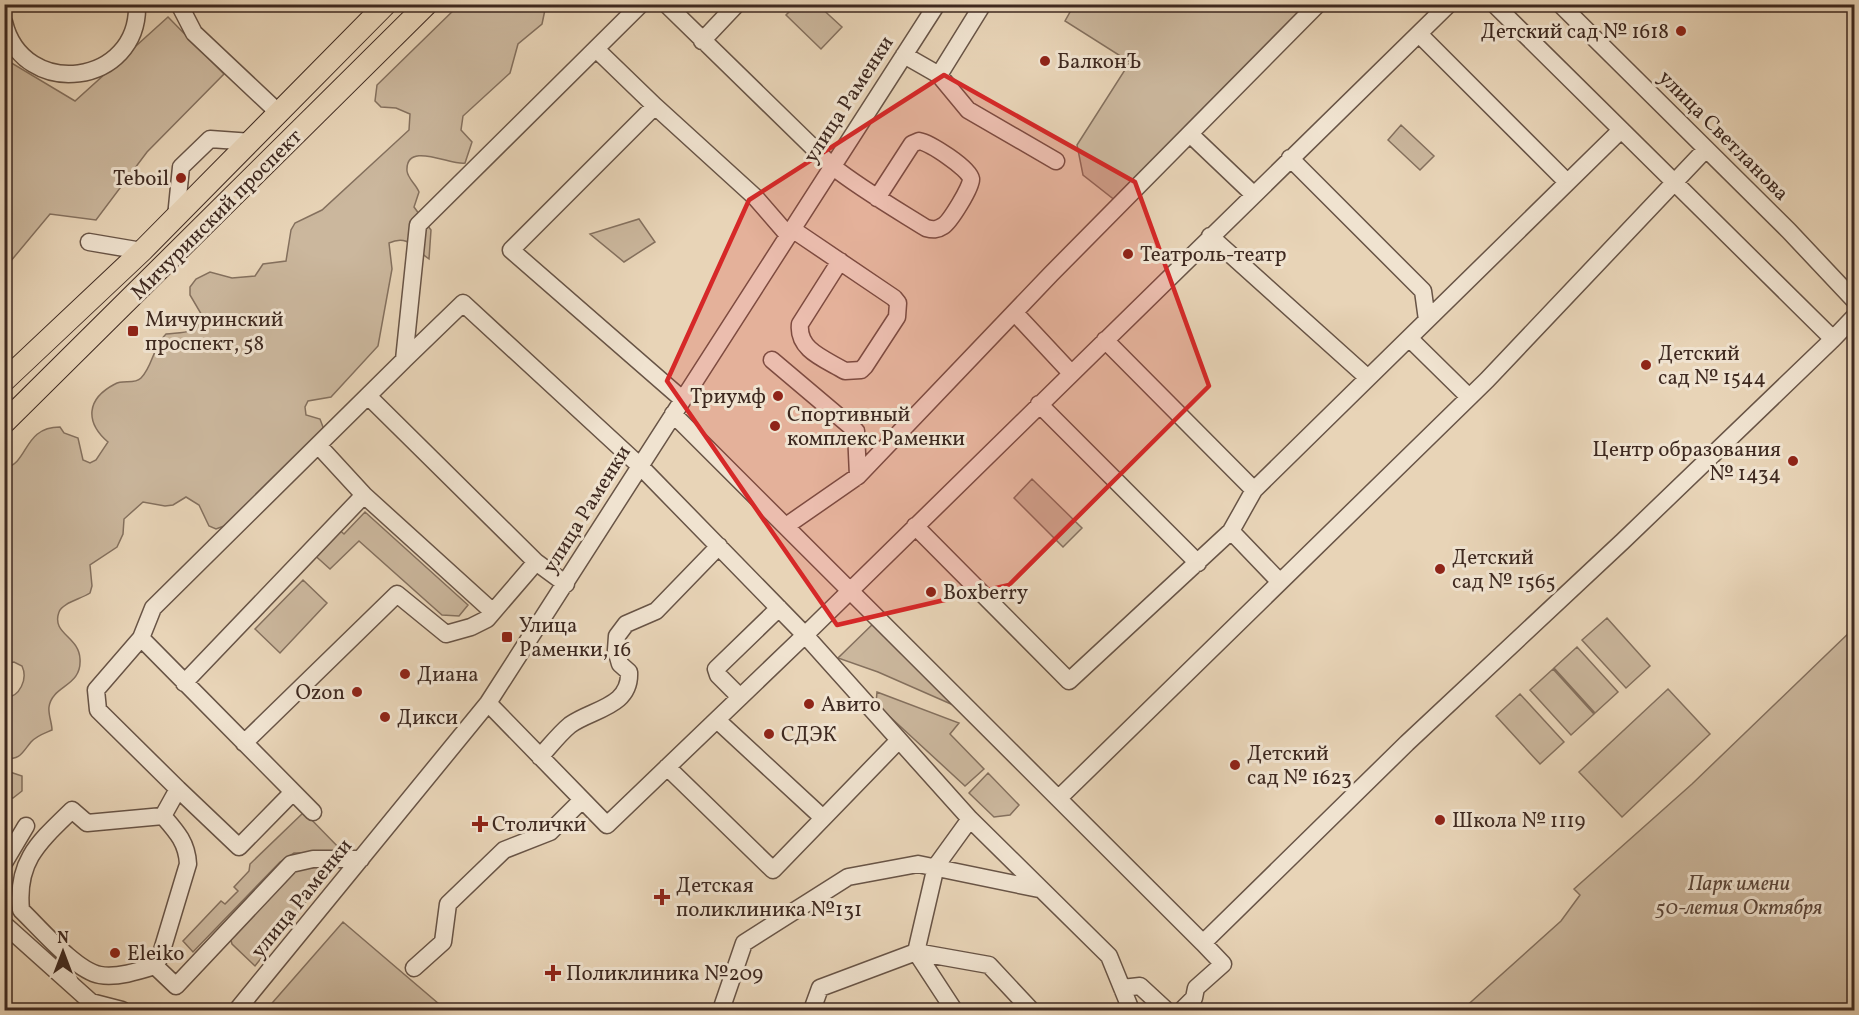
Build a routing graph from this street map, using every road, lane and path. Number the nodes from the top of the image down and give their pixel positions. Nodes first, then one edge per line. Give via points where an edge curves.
1 (136, 4) edge
2 (179, 4) edge
3 (386, 4) edge
4 (427, 4) edge
5 (641, 4) edge
6 (666, 4) edge
7 (737, 4) edge
8 (982, 4) edge
9 (1318, 4) edge
10 (1449, 4) edge
11 (1494, 4) edge
12 (1560, 4) edge
13 (933, 6) edge
14 (4, 22) edge
15 (1419, 34) junction
16 (702, 41) junction
17 (596, 49) junction
18 (904, 55) junction
19 (939, 75) junction
20 (655, 106) junction
21 (280, 114) junction
22 (1621, 129) junction
23 (1191, 135) junction
24 (252, 142) junction
25 (1706, 149) junction
26 (1290, 158) junction
27 (1056, 161) dead end
28 (832, 166) junction
29 (1567, 183) junction
30 (1675, 183) junction
31 (1253, 194) junction
32 (877, 198) junction
33 (176, 217) junction
34 (790, 232) junction
35 (1210, 236) junction
36 (89, 242) dead end
37 (142, 251) junction
38 (840, 261) junction
39 (1854, 300) edge
40 (1015, 313) junction
41 (1854, 317) edge
42 (1428, 320) junction
43 (1409, 338) junction
44 (1833, 339) junction
45 (1105, 340) junction
46 (404, 360) junction
47 (772, 360) dead end
48 (1071, 373) junction
49 (1368, 378) junction
50 (4, 381) edge
51 (368, 396) junction
52 (1469, 397) junction
53 (682, 399) junction
54 (1040, 404) junction
55 (673, 414) junction
56 (4, 423) edge
57 (318, 446) junction
58 (640, 466) junction
59 (858, 476) junction
60 (1254, 490) junction
61 (364, 495) junction
62 (786, 526) junction
63 (915, 526) junction
64 (1231, 531) junction
65 (719, 546) junction
66 (536, 562) junction
67 (1198, 562) junction
68 (1280, 582) junction
69 (566, 584) junction
70 (849, 590) junction
71 (779, 608) junction
72 (493, 612) junction
73 (805, 635) junction
74 (141, 639) junction
75 (184, 683) junction
76 (740, 697) junction
77 (488, 703) junction
78 (717, 720) junction
79 (899, 740) junction
80 (244, 743) junction
81 (540, 757) junction
82 (667, 767) junction
83 (178, 789) junction
84 (293, 792) junction
85 (1059, 798) junction
86 (582, 800) junction
87 (313, 812) dead end
88 (163, 816) junction
89 (823, 818) junction
90 (970, 819) junction
91 (26, 826) dead end
92 (361, 859) junction
93 (4, 863) edge
94 (936, 866) junction
95 (1040, 889) junction
96 (4, 924) edge
97 (1203, 943) junction
98 (916, 952) junction
99 (155, 966) junction
100 (414, 968) dead end
101 (1122, 988) junction
102 (122, 1011) edge
103 (237, 1011) edge
104 (721, 1011) edge
105 (812, 1011) edge
106 (954, 1011) edge
107 (1031, 1011) edge
108 (1131, 1011) edge
109 (1166, 1011) edge
110 (1182, 1011) edge

1 - 14 street via 131,37 117,56 99,69 77,75 54,74 33,65 17,50
2 - 21 street via 194,33
3 - 21 main road, Мичуринский проспект
4 - 56 main road, Мичуринский проспект
5 - 17 street
6 - 16 street
7 - 16 street
8 - 19 street
9 - 23 street
10 - 15 street
11 - 22 street
12 - 25 street, улица Светланова
13 - 18 street, улица Раменки
15 - 26 street
15 - 29 street
16 - 28 street
17 - 20 street
17 - 46 street via 418,225
18 - 19 street
18 - 28 street, улица Раменки
19 - 27 street via 968,110
20 - 34 street
20 - 53 street via 511,250
21 - 24 main road, Мичуринский проспект
22 - 29 street
22 - 30 street
23 - 31 street
23 - 40 street
24 - 33 main road, Мичуринский проспект
24 - 33 street via 210,139 181,167
25 - 30 street
25 - 39 street, улица Светланова
26 - 31 street
26 - 42 street via 1423,291
28 - 32 street
28 - 34 street, улица Раменки
29 - 42 street
30 - 44 street
30 - 52 street
31 - 35 street
32 - 32 street via 934,230 947,224 970,185 970,176 964,168 919,141 912,144
33 - 37 main road, Мичуринский проспект
34 - 38 street
34 - 53 street, улица Раменки
35 - 45 street
35 - 49 street
36 - 37 street
37 - 50 main road, Мичуринский проспект
38 - 38 street via 894,298 899,309 866,366 851,371 805,346 799,331
40 - 48 street
40 - 59 street
41 - 44 street
42 - 43 street
43 - 49 street
43 - 52 street
44 - 97 street via 1407,743
45 - 48 street
45 - 60 street
46 - 51 street
46 - 58 street via 463,303
47 - 59 street via 856,431
48 - 54 street
49 - 60 street
51 - 57 street
51 - 66 street
52 - 68 street
53 - 55 street, улица Раменки
54 - 63 street
54 - 67 street
55 - 58 street, улица Раменки
55 - 62 street
57 - 61 street
57 - 74 street via 153,608
58 - 65 street
58 - 69 street, улица Раменки
59 - 62 street
60 - 64 street
61 - 72 street
61 - 75 street
62 - 70 street
63 - 67 street via 1069,681
63 - 70 street
64 - 67 street
64 - 68 street
65 - 71 street
65 - 81 street via 656,611 626,624 618,636 616,650 629,672 630,683 619,700 570,726
66 - 69 street
66 - 72 street
68 - 85 street
69 - 77 street, улица Раменки
70 - 73 street
70 - 85 street
71 - 73 street
71 - 76 street via 716,669
72 - 80 street via 471,627 446,634 397,594
73 - 76 street
73 - 79 street
74 - 75 street
74 - 83 street via 96,690 98,710
75 - 80 street
76 - 78 street
77 - 81 street
77 - 92 street, улица Раменки
78 - 82 street
78 - 89 street
79 - 89 street
79 - 90 street
80 - 84 street
81 - 86 street
82 - 86 street via 607,825
82 - 89 street via 773,870
83 - 84 street via 239,847
83 - 88 street
84 - 87 street
85 - 97 street
86 - 100 street via 550,831 504,850 448,904 443,942
88 - 99 street via 183,838 188,864
88 - 99 street via 87,823 72,810 35,845 19,887 21,910 83,969 100,975
90 - 94 street
90 - 95 street
91 - 93 street
92 - 99 street via 312,859 291,864 176,986
92 - 103 street, улица Раменки
94 - 95 street
94 - 98 street
94 - 104 street via 918,864 848,877 744,943
95 - 101 street via 1109,956
96 - 102 street via 91,1002
97 - 110 street via 1223,964 1196,988 1194,998
98 - 105 street via 820,988
98 - 106 street
98 - 107 street via 989,965
101 - 108 street
101 - 109 street via 1140,986

